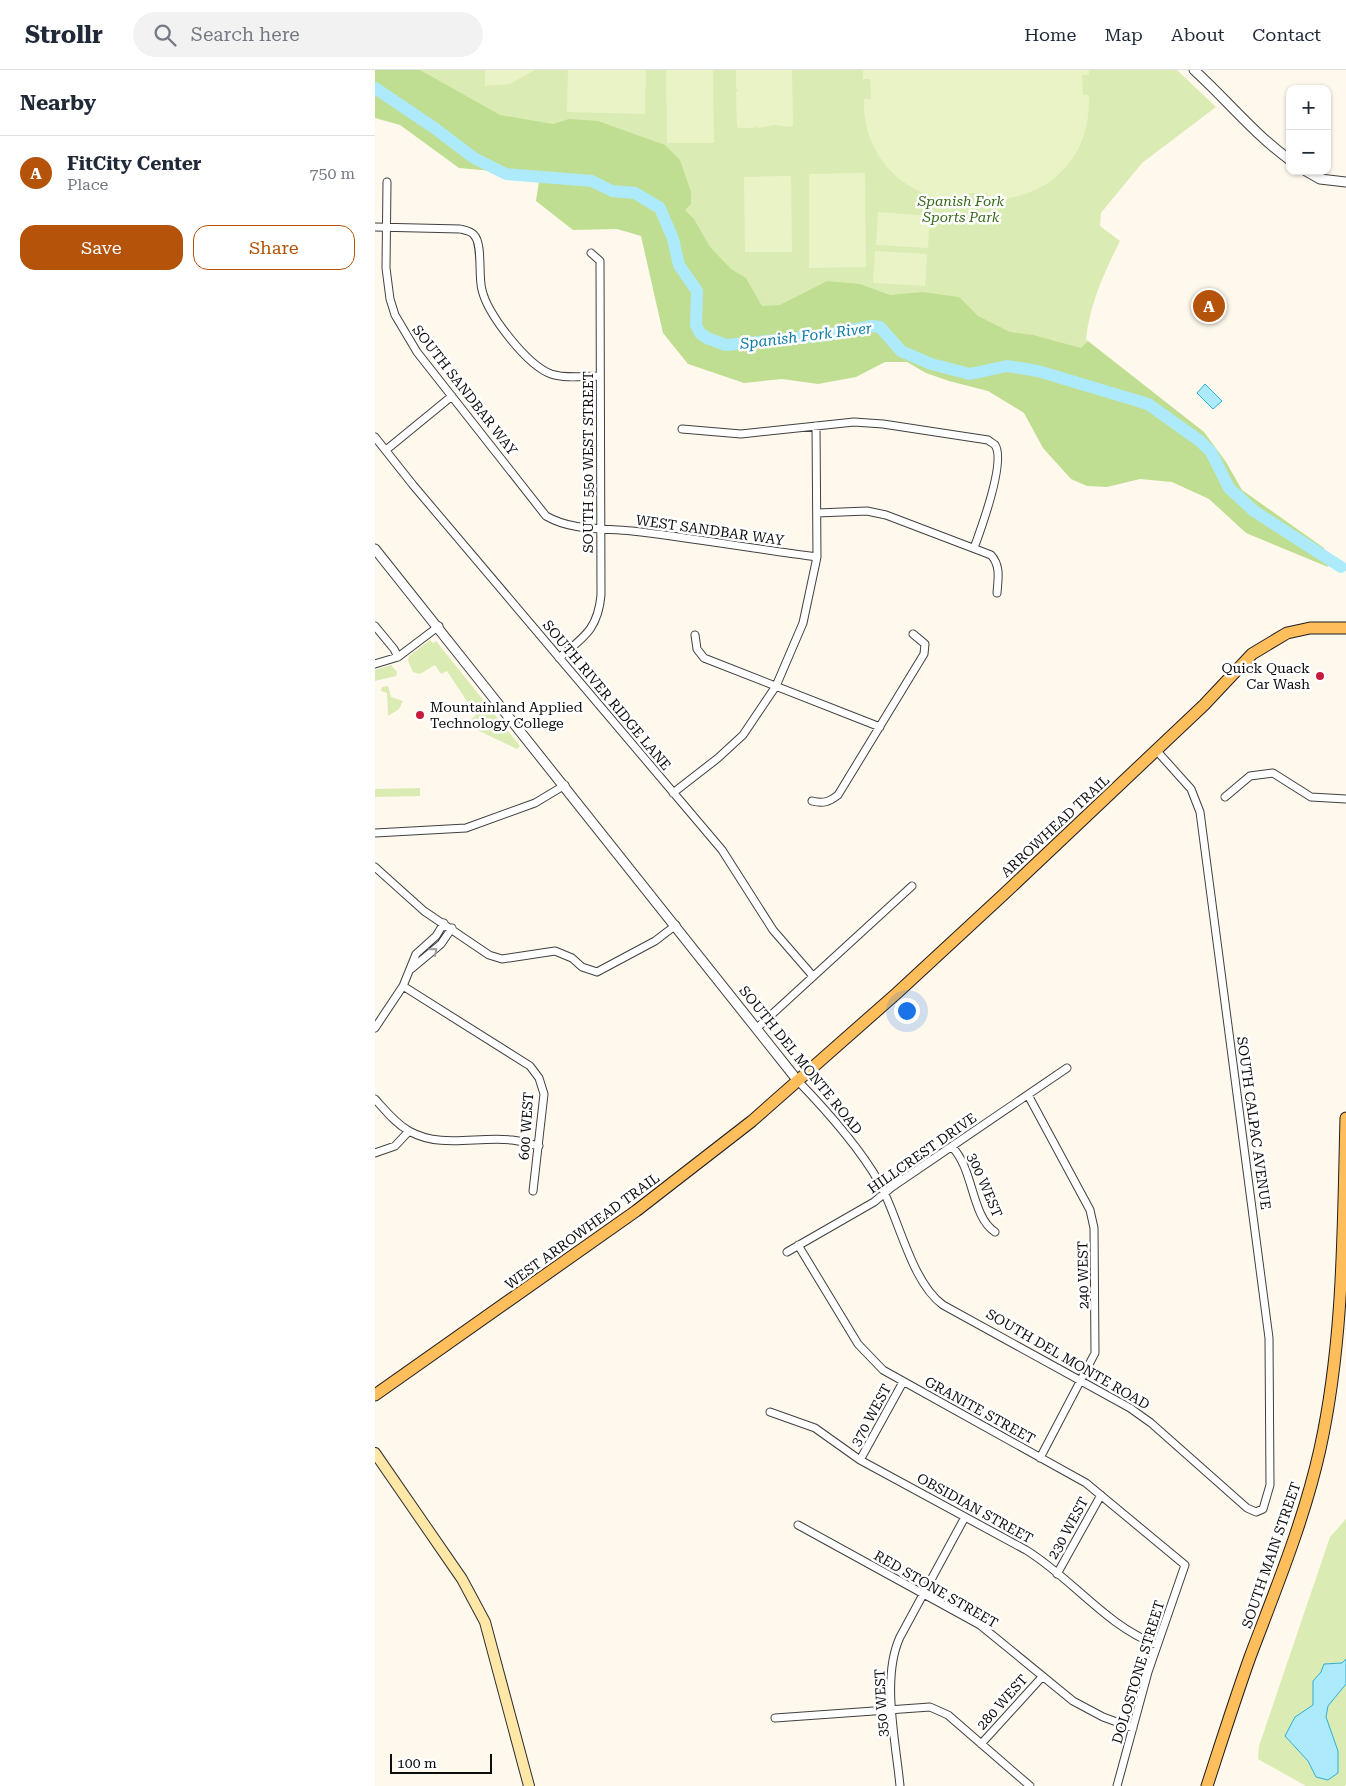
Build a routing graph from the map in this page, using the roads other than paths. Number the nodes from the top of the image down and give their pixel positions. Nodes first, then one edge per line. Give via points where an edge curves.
1 (1194, 70) edge
2 (1286, 157) edge
3 (1313, 175) edge
4 (387, 182) dead end
5 (1346, 182) edge
6 (387, 226) junction
7 (375, 227) edge
8 (591, 254) dead end
9 (600, 376) junction
10 (452, 396) junction
11 (816, 426) junction
12 (682, 429) dead end
13 (375, 437) edge
14 (386, 450) junction
15 (817, 513) junction
16 (601, 529) junction
17 (974, 548) junction
18 (375, 549) edge
19 (817, 557) junction
20 (997, 593) dead end
21 (375, 626) edge
22 (439, 626) junction
23 (1346, 628) edge
24 (913, 634) dead end
25 (695, 635) dead end
26 (397, 657) junction
27 (559, 658) junction
28 (375, 664) edge
29 (776, 686) junction
30 (880, 727) junction
31 (1156, 750) junction
32 (565, 785) junction
33 (673, 793) junction
34 (1225, 797) dead end
35 (1346, 799) edge
36 (812, 801) dead end
37 (375, 834) edge
38 (375, 867) edge
39 (912, 886) dead end
40 (445, 923) junction
41 (676, 925) junction
42 (452, 928) junction
43 (411, 969) junction
44 (813, 975) junction
45 (403, 986) junction
46 (375, 1028) edge
47 (757, 1028) junction
48 (1067, 1068) dead end
49 (798, 1081) junction
50 (1028, 1095) junction
51 (375, 1099) edge
52 (1346, 1118) edge
53 (409, 1131) junction
54 (539, 1146) junction
55 (952, 1147) junction
56 (375, 1153) edge
57 (533, 1191) dead end
58 (885, 1194) junction
59 (995, 1232) dead end
60 (798, 1245) junction
61 (787, 1252) dead end
62 (1081, 1381) junction
63 (903, 1382) junction
64 (375, 1395) edge
65 (770, 1412) dead end
66 (375, 1454) edge
67 (1040, 1458) junction
68 (860, 1460) junction
69 (1101, 1495) junction
70 (1259, 1512) joint
71 (965, 1517) junction
72 (798, 1524) dead end
73 (1185, 1565) joint
74 (1057, 1574) junction
75 (923, 1594) junction
76 (1157, 1645) junction
77 (1042, 1676) junction
78 (892, 1708) junction
79 (775, 1718) dead end
80 (1133, 1728) junction
81 (981, 1744) junction
82 (529, 1786) edge
83 (900, 1786) edge
84 (1030, 1786) edge
85 (1117, 1786) edge
86 (1207, 1786) edge

1 - 2 street via 1252,129
3 - 5 street
4 - 6 street, SOUTH SANDBAR WAY
6 - 7 street
6 - 9 street via 460,229 473,234 477,240 479,272 486,303 532,362 553,375
6 - 10 street, SOUTH SANDBAR WAY via 387,283 395,315 417,352
8 - 9 street, SOUTH 550 WEST STREET via 600,261
9 - 16 street, SOUTH 550 WEST STREET
10 - 14 street
10 - 16 street, SOUTH SANDBAR WAY via 546,516 571,526
11 - 12 street via 741,434
11 - 15 street
11 - 17 street via 855,422 883,424 988,440 995,445 993,490
13 - 14 street, SOUTH RIVER RIDGE LANE
14 - 27 street, SOUTH RIVER RIDGE LANE
15 - 17 street via 867,511 886,515
15 - 19 street
16 - 19 street, WEST SANDBAR WAY
16 - 27 street, SOUTH 550 WEST STREET via 600,611 591,630
17 - 20 street via 997,561
18 - 22 street, SOUTH DEL MONTE ROAD
19 - 29 street via 803,623
21 - 26 street
22 - 26 street
22 - 32 street, SOUTH DEL MONTE ROAD
23 - 31 main road, ARROWHEAD TRAIL via 1311,628 1279,637 1252,654
24 - 30 street via 925,644 924,654
25 - 29 street via 697,649 704,658
26 - 28 street
27 - 33 street, SOUTH RIVER RIDGE LANE
29 - 30 street
29 - 33 street via 743,735
30 - 36 street via 838,795 830,802
31 - 49 main road, ARROWHEAD TRAIL via 1003,895
31 - 70 street, SOUTH CALPAC AVENUE via 1191,789 1200,812 1269,1338 1270,1485 1266,1504
32 - 37 street via 535,804 466,828
32 - 41 street, SOUTH DEL MONTE ROAD
33 - 44 street, SOUTH RIVER RIDGE LANE via 721,850 773,930
34 - 35 street via 1250,776 1267,773 1279,776 1311,797
38 - 40 street via 424,911
39 - 44 street
40 - 42 street
40 - 43 street via 416,954
41 - 42 street via 597,972 555,951 502,959 489,955
41 - 47 street, SOUTH DEL MONTE ROAD
43 -> 42 street via 441,944
43 - 45 street
44 - 47 street
45 - 46 street
45 - 54 street, 600 WEST via 531,1066 544,1094
47 - 49 street, SOUTH DEL MONTE ROAD
48 - 50 street, HILLCREST DRIVE
49 - 58 street, SOUTH DEL MONTE ROAD via 863,1159
49 - 64 main road, WEST ARROWHEAD TRAIL via 729,1140 636,1211
50 - 55 street, HILLCREST DRIVE
50 - 62 street, 240 WEST via 1094,1223 1096,1348
51 - 53 street via 391,1118
52 - 86 main road, SOUTH MAIN STREET via 1338,1333 1334,1376 1321,1441 1297,1532
53 - 54 street via 442,1141 512,1140
53 - 56 street via 395,1146
54 - 57 street, 600 WEST
55 - 58 street, HILLCREST DRIVE
55 - 59 street, 300 WEST via 962,1160 985,1222
58 - 60 street, HILLCREST DRIVE
58 - 62 street, SOUTH DEL MONTE ROAD via 920,1277 933,1297
60 - 61 street, HILLCREST DRIVE
60 - 63 street, GRANITE STREET via 857,1344 875,1363
62 - 67 street, 240 WEST
62 - 70 street, SOUTH DEL MONTE ROAD via 1142,1416 1247,1508
63 - 67 street, GRANITE STREET
63 - 68 street, 370 WEST
65 - 68 street, OBSIDIAN STREET via 815,1428
66 - 82 main road via 462,1579 485,1622
67 - 69 street, GRANITE STREET
68 - 71 street, OBSIDIAN STREET
69 - 73 street, GRANITE STREET
69 - 74 street, 230 WEST
71 - 74 street, OBSIDIAN STREET via 1026,1550
71 - 75 street, 350 WEST
72 - 75 street, RED STONE STREET
73 - 76 street, DOLOSTONE STREET
74 - 76 street, OBSIDIAN STREET via 1113,1622
75 - 77 street, RED STONE STREET via 985,1629
75 - 78 street, 350 WEST via 893,1656
76 - 80 street, DOLOSTONE STREET
77 - 80 street, RED STONE STREET via 1084,1708
77 - 81 street, 280 WEST
78 - 79 street
78 - 81 street via 935,1707
78 - 83 street, 350 WEST
80 - 85 street, DOLOSTONE STREET
81 - 84 street

